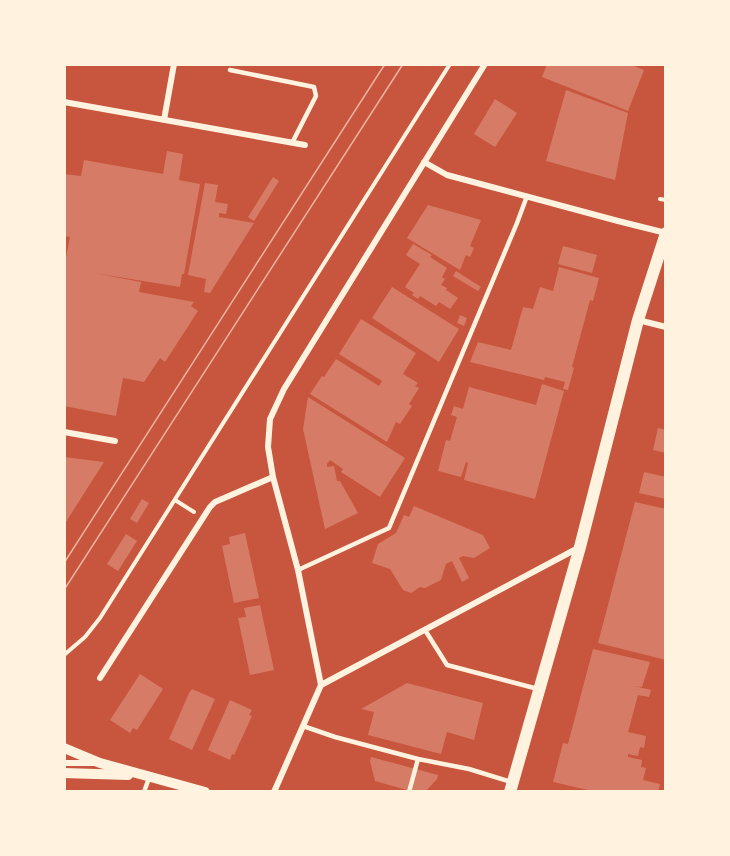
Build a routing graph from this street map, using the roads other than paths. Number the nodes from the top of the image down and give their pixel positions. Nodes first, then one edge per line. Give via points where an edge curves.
1 (174, 64) edge
2 (484, 64) edge
3 (230, 70) dead end
4 (64, 102) edge
5 (164, 120) junction
6 (292, 143) junction
7 (305, 146) dead end
8 (424, 162) junction
9 (527, 196) junction
10 (666, 233) edge
11 (638, 320) junction
12 (666, 327) edge
13 (64, 432) edge
14 (115, 441) dead end
15 (273, 477) junction
16 (580, 547) junction
17 (298, 570) junction
18 (425, 630) junction
19 (100, 678) dead end
20 (321, 685) junction
21 (539, 690) junction
22 (303, 726) junction
23 (64, 748) edge
24 (418, 759) junction
25 (64, 763) edge
26 (100, 763) junction
27 (64, 773) edge
28 (150, 776) junction
29 (513, 789) edge
30 (144, 792) edge
31 (205, 792) edge
32 (274, 792) edge
33 (409, 792) edge

1 - 5 street
2 - 8 street
3 - 6 lane via 314,87 316,96
4 - 5 street
5 - 6 street
6 - 7 street
8 - 9 street via 447,175
8 - 15 street via 284,389 270,419 268,447
9 - 10 street
9 - 17 lane via 389,528
10 - 11 main road
11 - 12 street
11 - 16 main road
13 - 14 street
15 - 17 street
15 - 19 street via 215,502
16 - 18 street
16 - 21 main road
17 - 20 street
18 - 20 street
18 - 21 lane via 447,665
20 - 22 street
21 - 29 main road
22 - 24 lane
22 - 32 street
23 - 26 street
24 - 29 lane via 469,770
24 - 33 lane
25 - 26 street
26 - 28 street
27 - 28 street
28 - 30 lane
28 - 31 street

